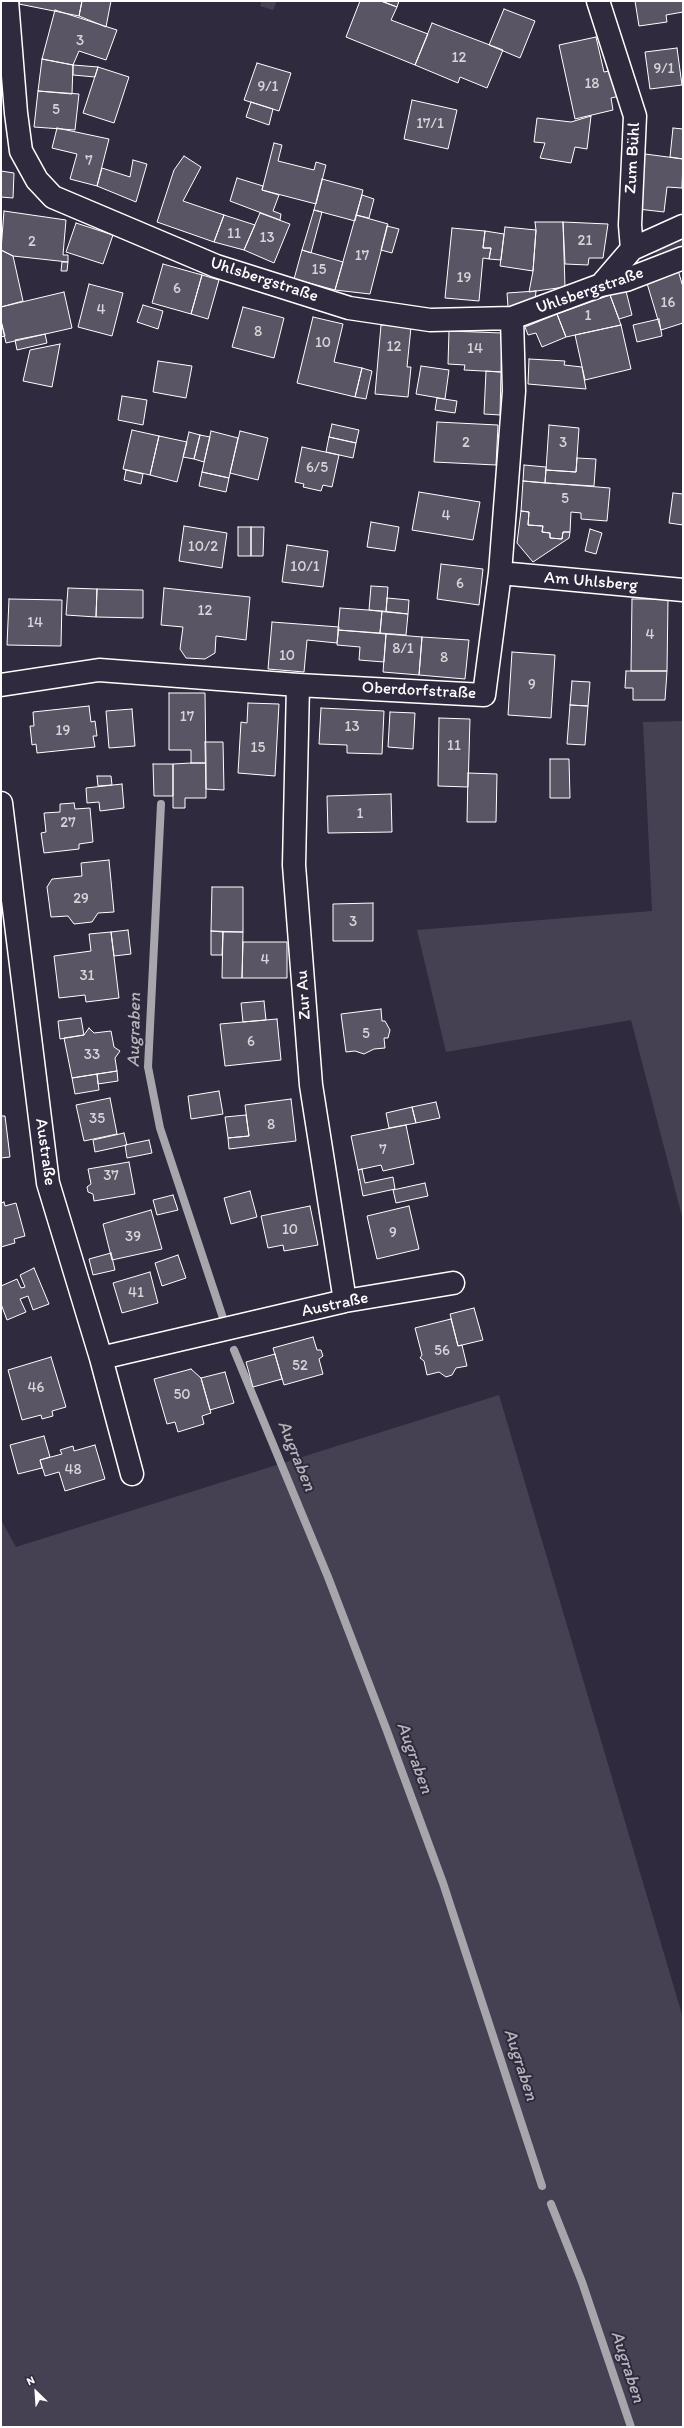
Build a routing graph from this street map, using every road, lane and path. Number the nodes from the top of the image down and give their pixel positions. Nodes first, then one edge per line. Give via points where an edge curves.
1 (7, 1) edge
2 (598, 1) edge
3 (683, 226) edge
4 (632, 249) junction
5 (683, 258) edge
6 (601, 285) junction
7 (512, 318) junction
8 (500, 573) junction
9 (683, 590) edge
10 (1, 685) edge
11 (298, 685) junction
12 (1, 803) edge
13 (9, 940) edge
14 (453, 1283) dead end
15 (345, 1301) junction
16 (101, 1358) junction
17 (132, 1474) dead end

1 - 7 street, Uhlsbergstraße via 16,113 22,151 37,180 53,197 216,266 349,308 430,320
2 - 4 street, Zum Bühl via 635,116 630,225
3 - 4 street
4 - 6 street
5 - 6 street, Uhlsbergstraße via 626,280
6 - 7 street, Uhlsbergstraße
7 - 8 street, Oberdorfstraße via 514,391
8 - 9 street, Am Uhlsberg
8 - 11 street, Oberdorfstraße via 484,696
10 - 11 street, Oberdorfstraße via 99,670
11 - 15 street, Zur Au via 294,865 311,1086
12 - 13 street, Austraße
13 - 16 street, Austraße via 48,1183
14 - 15 street, Austraße
15 - 16 street, Austraße
16 - 17 street, Austraße

